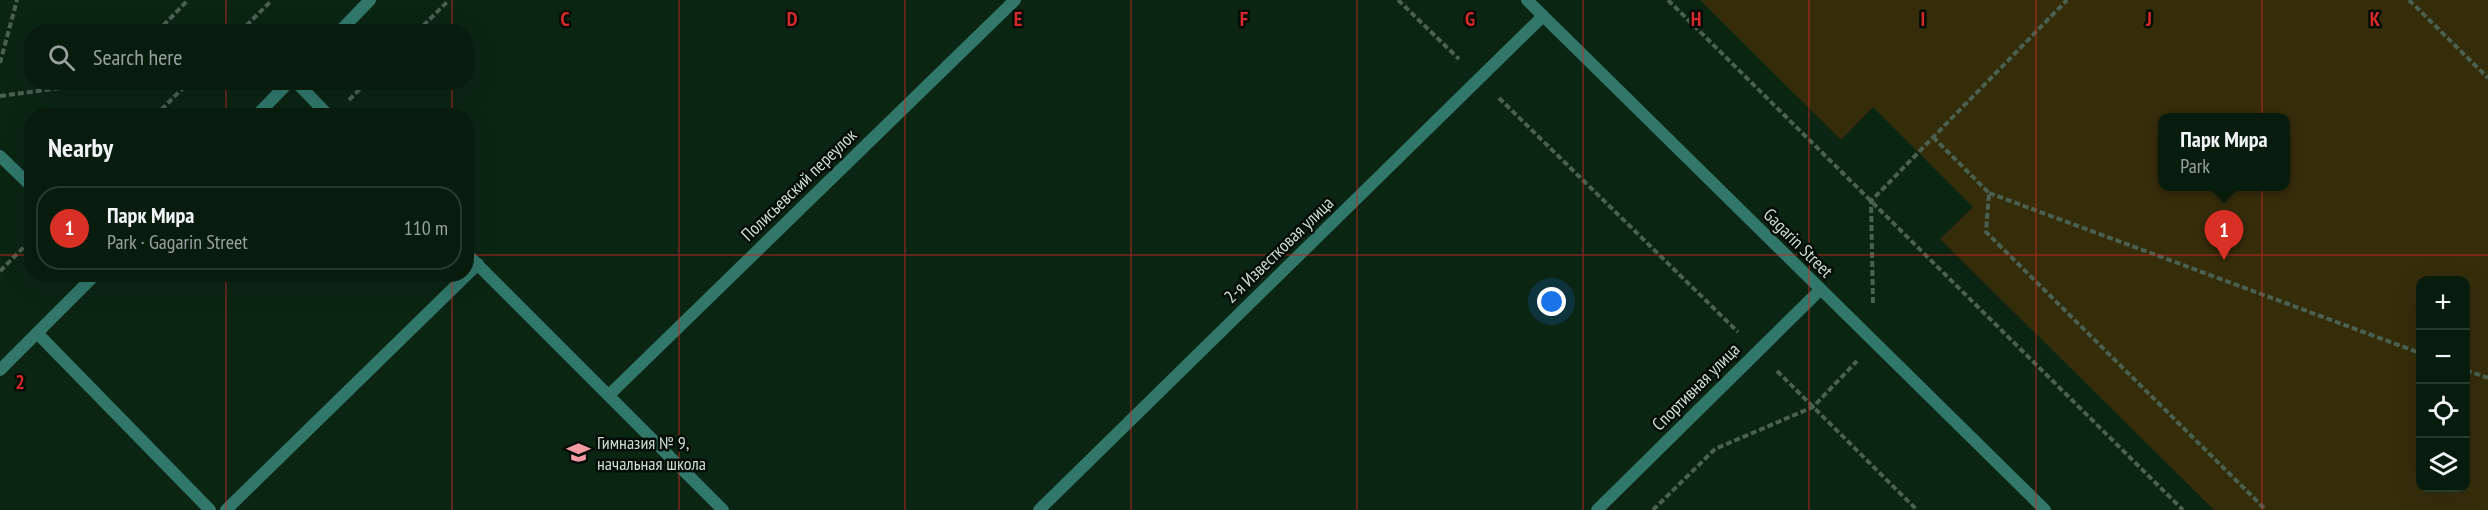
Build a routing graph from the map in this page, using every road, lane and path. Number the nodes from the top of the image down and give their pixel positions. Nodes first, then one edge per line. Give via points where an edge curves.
1 (17, 0) edge
2 (188, 0) edge
3 (272, 0) edge
4 (370, 0) edge
5 (449, 0) edge
6 (1015, 0) edge
7 (1398, 0) edge
8 (1527, 0) edge
9 (1668, 0) edge
10 (2067, 0) edge
11 (2409, 0) edge
12 (1543, 16) junction
13 (165, 24) edge
14 (248, 24) edge
15 (347, 24) edge
16 (425, 24) edge
17 (0, 63) edge
18 (2488, 78) edge
19 (1480, 79) junction
20 (45, 90) edge
21 (181, 90) edge
22 (281, 90) edge
23 (304, 90) edge
24 (0, 96) edge
25 (163, 108) edge
26 (264, 108) edge
27 (321, 108) edge
28 (1934, 137) junction
29 (0, 156) edge
30 (24, 179) edge
31 (1989, 193) junction
32 (1871, 201) junction
33 (24, 247) edge
34 (474, 260) edge
35 (478, 264) junction
36 (474, 268) edge
37 (0, 271) edge
38 (88, 282) edge
39 (460, 282) edge
40 (1820, 290) junction
41 (37, 333) junction
42 (1874, 343) junction
43 (2416, 351) edge
44 (1757, 352) junction
45 (0, 370) edge
46 (2470, 371) edge
47 (2488, 378) edge
48 (609, 396) junction
49 (1813, 407) junction
50 (210, 510) edge
51 (226, 510) edge
52 (723, 510) edge
53 (1039, 510) edge
54 (1597, 510) edge
55 (1653, 510) edge
56 (1917, 510) edge
57 (2045, 510) edge
58 (2183, 510) edge
59 (2266, 510) edge

1 - 17 path
2 - 13 path
3 - 14 path
4 - 15 street
5 - 16 path
6 - 48 street, Полисьевский переулок
7 - 19 path
8 - 12 street, Gagarin Street
9 - 32 path
10 - 28 path
11 - 18 path
12 - 19 street, 2-я Известковая улица
12 - 40 street, Gagarin Street
19 - 44 path
19 - 53 street, 2-я Известковая улица
20 - 24 path
21 - 25 path
22 - 26 street
23 - 27 street
28 - 31 path
28 - 32 path
29 - 30 street
31 - 43 path
31 - 59 path via 1986,232
32 - 42 path
32 - 58 path
33 - 37 path
34 - 35 street
35 - 36 street
35 - 48 street
38 - 41 street
39 - 51 street
40 - 42 street, Gagarin Street
40 - 44 street, Спортивная улица
41 - 45 street
41 - 50 street
42 - 49 path
42 - 57 street, Gagarin Street
44 - 49 path
44 - 54 street, Спортивная улица
46 - 47 path
48 - 52 street
49 - 55 path via 1715,449
49 - 56 path

